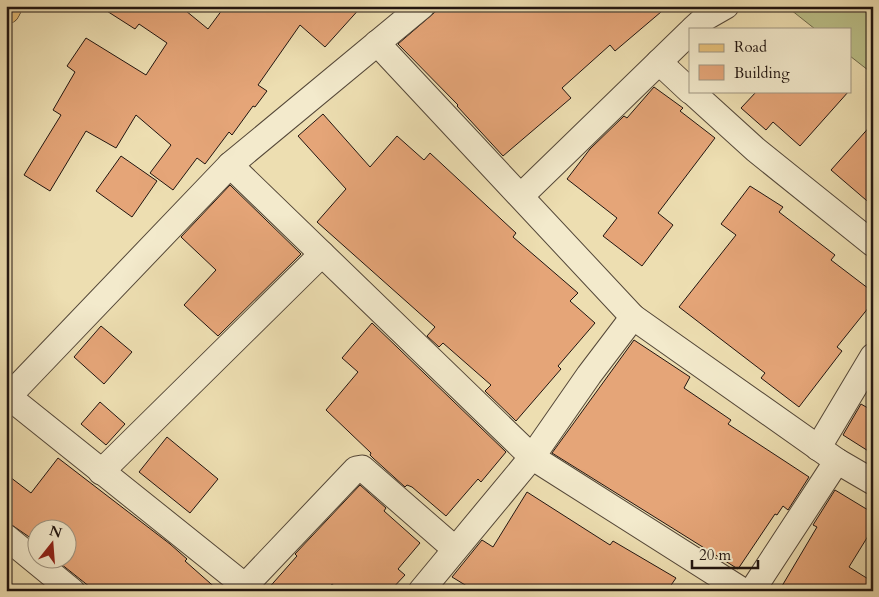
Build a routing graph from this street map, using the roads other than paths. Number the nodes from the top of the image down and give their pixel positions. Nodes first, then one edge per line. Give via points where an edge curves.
1 (8, 6) edge
2 (422, 6) edge
3 (726, 6) edge
4 (6, 10) edge
5 (694, 28) edge
6 (689, 33) edge
7 (377, 43) junction
8 (659, 62) junction
9 (689, 89) edge
10 (692, 92) edge
11 (230, 165) junction
12 (521, 196) junction
13 (873, 244) edge
14 (322, 254) junction
15 (633, 317) junction
16 (873, 356) edge
17 (7, 398) edge
18 (828, 454) junction
19 (532, 457) junction
20 (101, 472) junction
21 (873, 482) edge
22 (6, 537) edge
23 (455, 549) junction
24 (72, 591) edge
25 (421, 591) edge
26 (743, 591) edge
27 (752, 591) edge

1 - 4 main road
2 - 7 street
3 - 5 street
6 - 8 street
7 - 11 street
7 - 12 street
8 - 9 street
8 - 12 street
10 - 13 street via 756,150
11 - 14 street
11 - 17 street
12 - 15 street
14 - 19 street
14 - 20 street
15 - 18 street
15 - 19 street
16 - 18 street
17 - 20 street
18 - 21 street
18 - 27 street
19 - 23 street
19 - 26 street
20 - 23 street via 245,586 356,468 362,468
22 - 24 street
23 - 25 street

